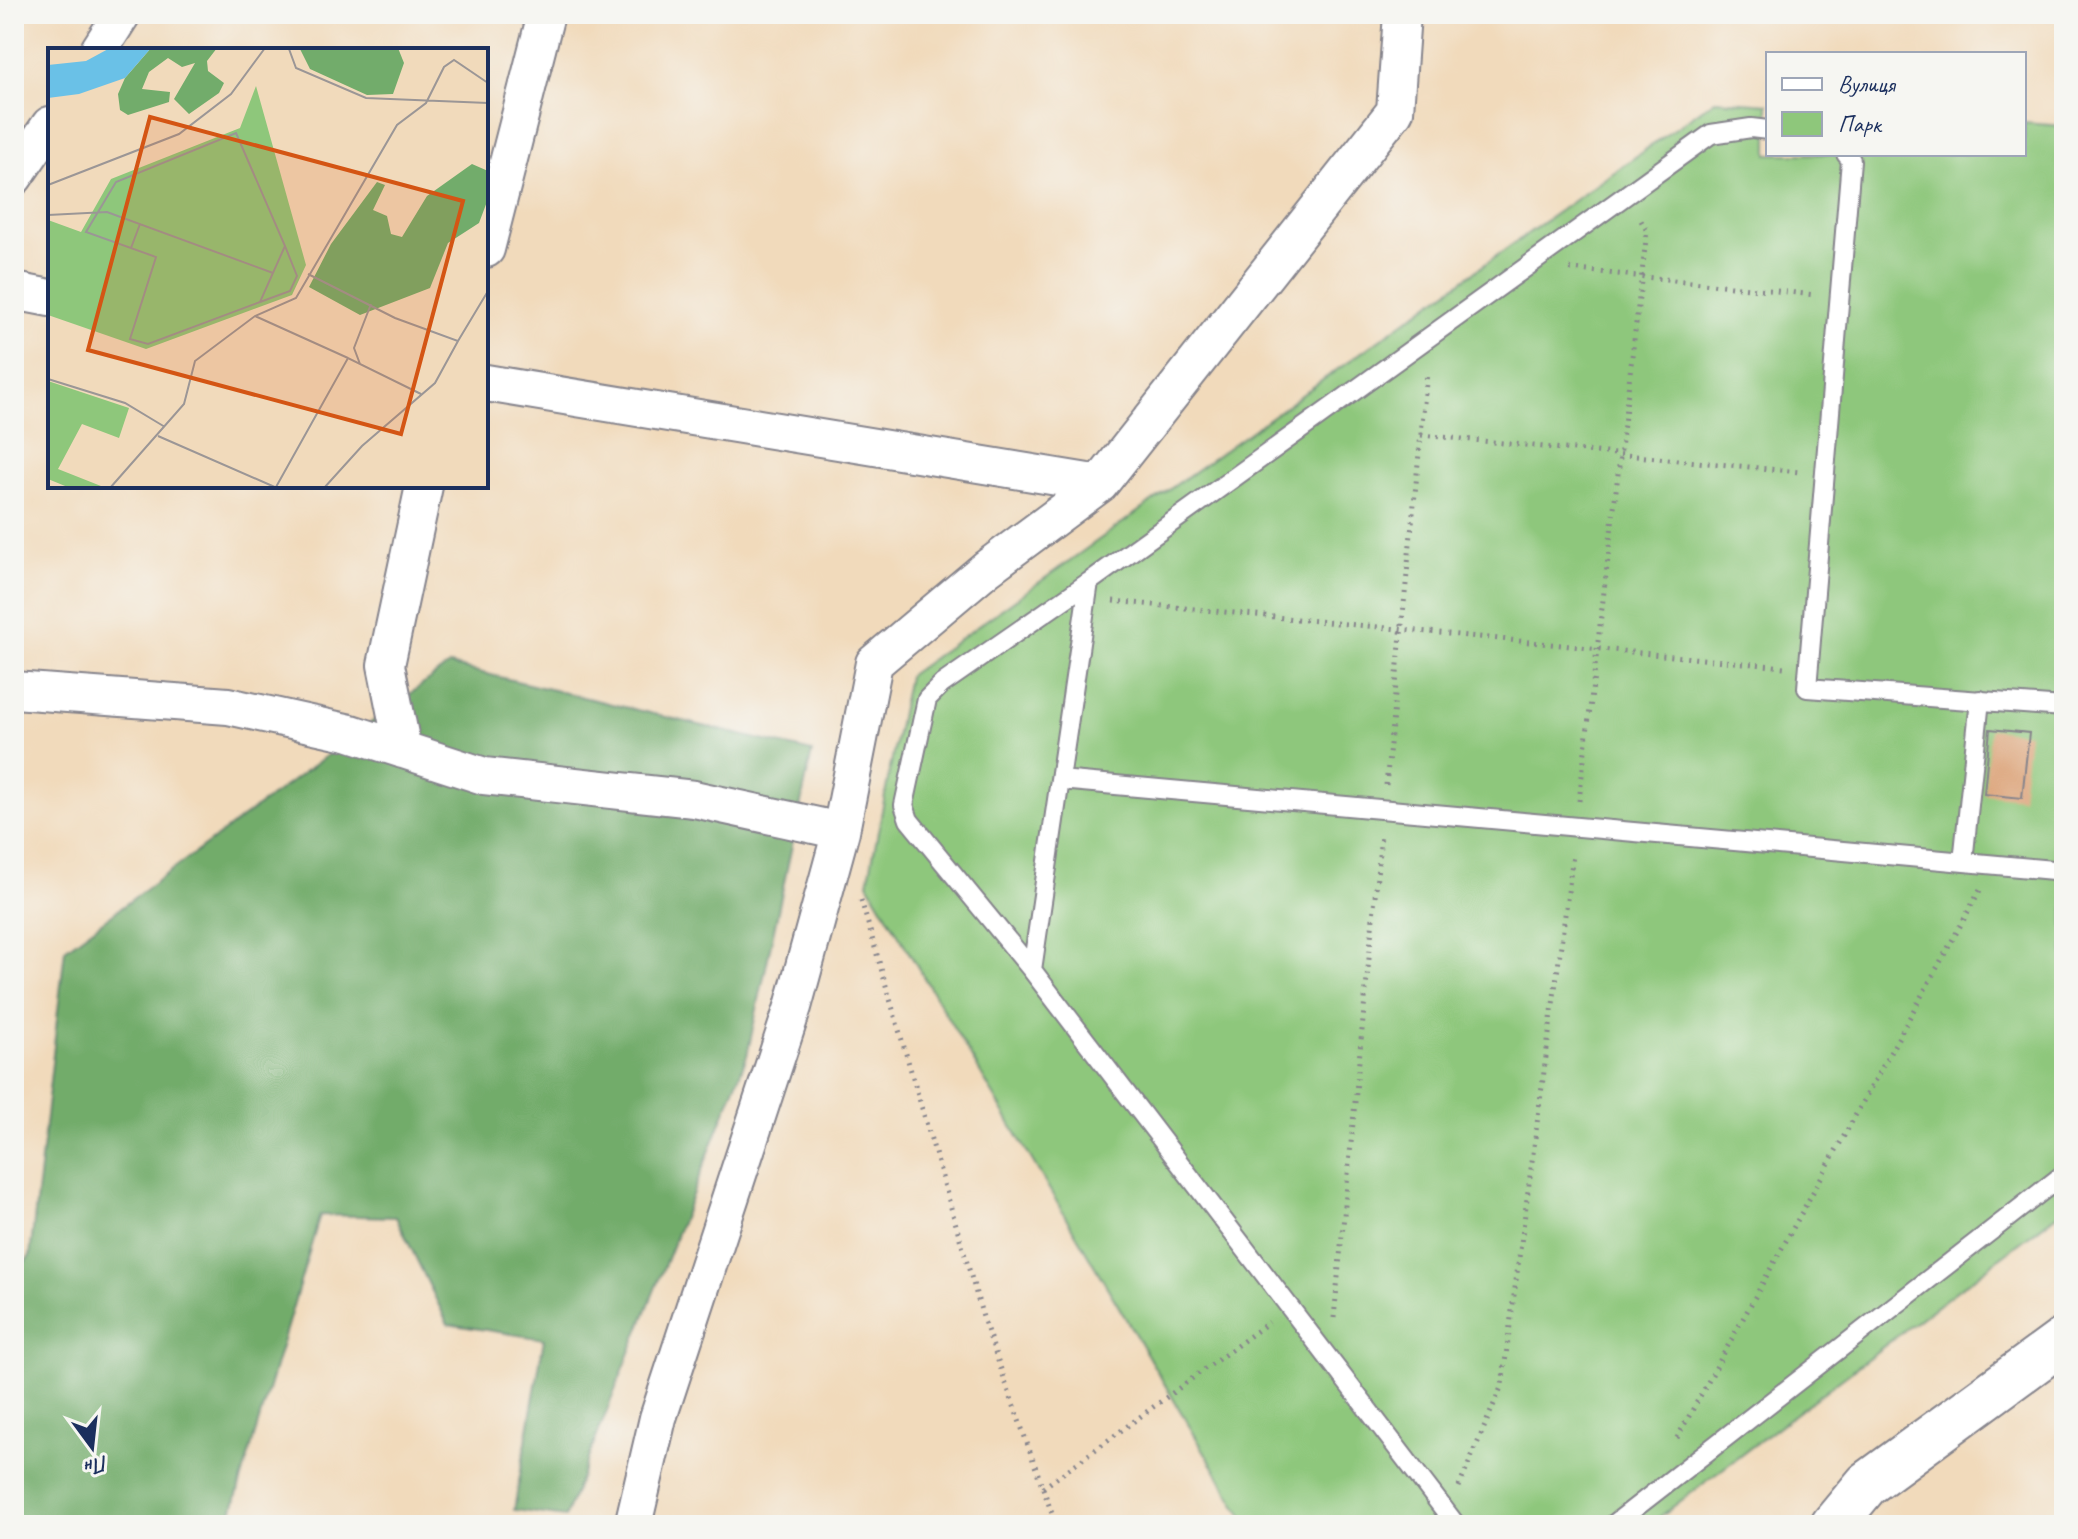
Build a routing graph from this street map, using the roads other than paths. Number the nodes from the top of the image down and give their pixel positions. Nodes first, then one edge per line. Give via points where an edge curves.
1 (122, 14) edge
2 (546, 14) edge
3 (1402, 14) edge
4 (100, 48) edge
5 (48, 128) edge
6 (1766, 130) edge
7 (1848, 156) edge
8 (14, 177) edge
9 (488, 241) edge
10 (14, 291) edge
11 (48, 298) edge
12 (488, 383) edge
13 (1100, 484) junction
14 (424, 488) edge
15 (1087, 590) junction
16 (14, 690) edge
17 (1980, 700) junction
18 (2064, 707) edge
19 (403, 750) junction
20 (1060, 780) junction
21 (841, 831) junction
22 (1963, 862) junction
23 (2064, 871) edge
24 (1032, 970) junction
25 (2064, 1174) edge
26 (2064, 1340) edge
27 (633, 1525) edge
28 (1456, 1525) edge
29 (1613, 1525) edge
30 (1833, 1525) edge

1 - 4 street
2 - 9 street
3 - 13 street via 1395,111
5 - 8 street
6 - 15 lane via 1711,134
7 - 17 lane via 1807,688
10 - 11 street
12 - 13 street
13 - 21 street via 987,568 874,663
14 - 19 street via 386,665
15 - 20 lane
15 - 24 lane via 927,699 904,805 909,820
16 - 19 street via 228,706
17 - 18 lane
17 - 22 lane
19 - 21 street via 484,776 694,799
20 - 22 lane
20 - 24 lane
21 - 27 street via 793,1007 658,1418
22 - 23 lane
24 - 28 lane
25 - 29 lane
26 - 30 street via 1867,1484

